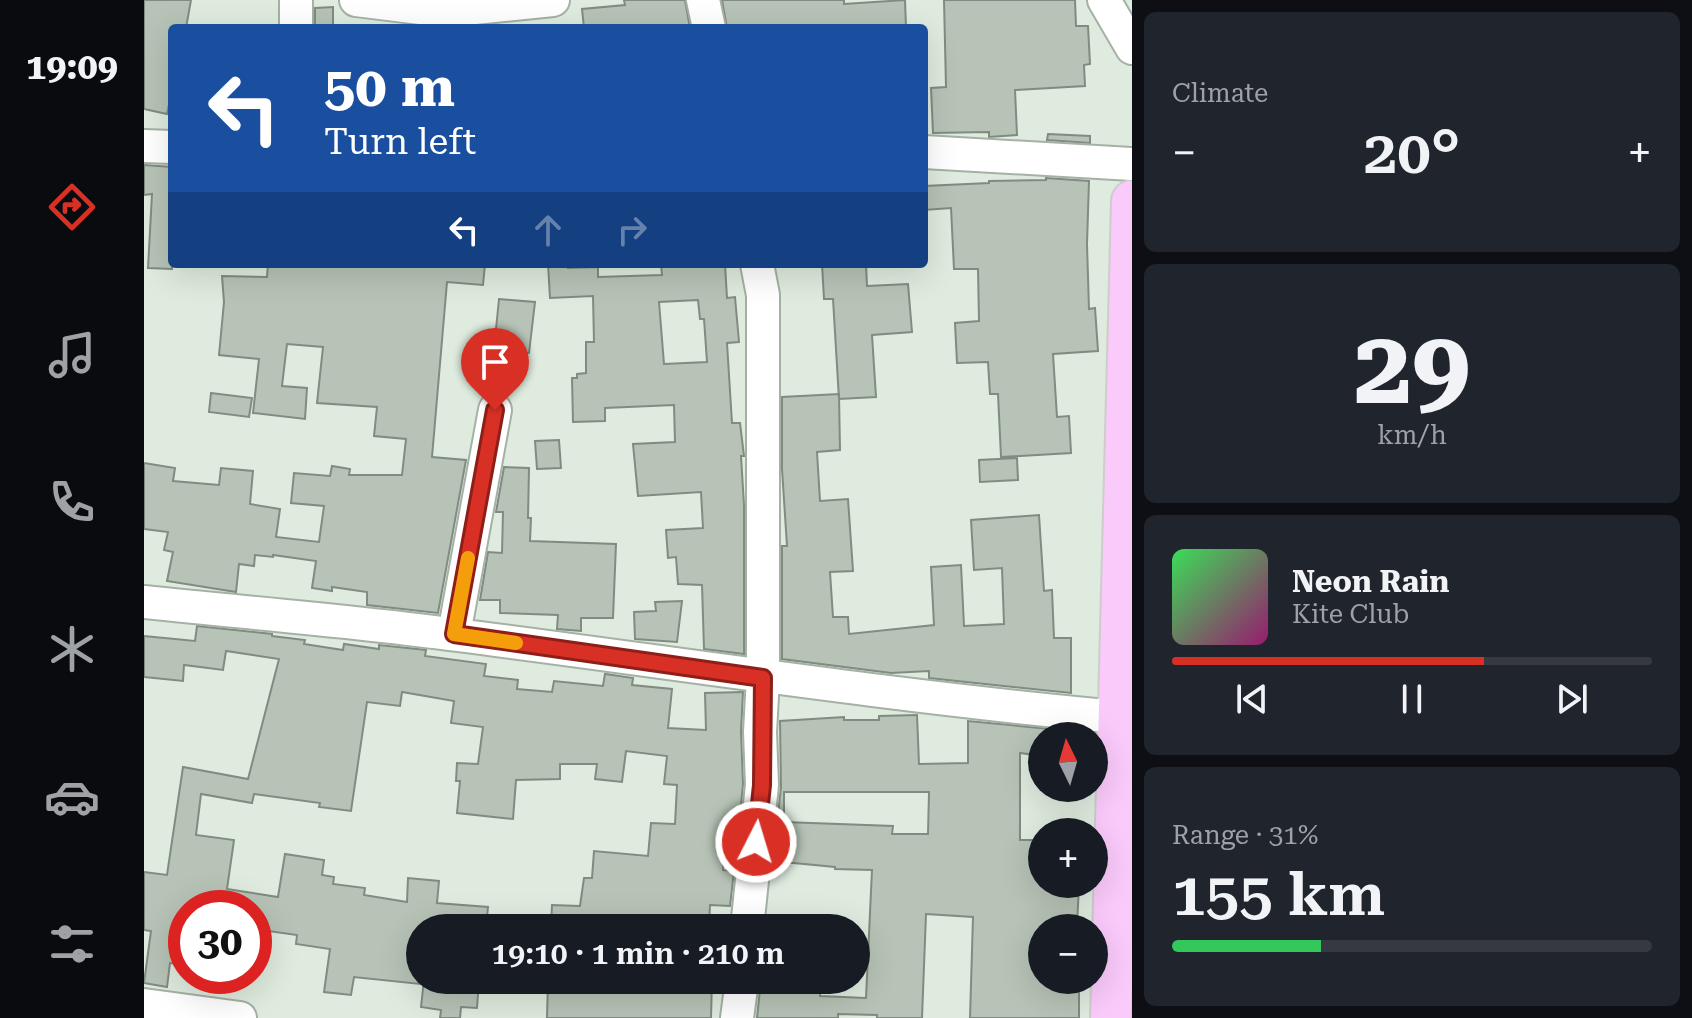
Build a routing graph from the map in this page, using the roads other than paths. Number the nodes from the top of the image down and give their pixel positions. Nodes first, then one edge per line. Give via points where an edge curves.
1 (296, 0) edge
2 (356, 0) edge
3 (553, 0) edge
4 (703, 0) edge
5 (1104, 0) edge
6 (296, 24) edge
7 (708, 24) edge
8 (1132, 48) edge
9 (144, 146) edge
10 (168, 147) edge
11 (928, 152) edge
12 (1132, 164) edge
13 (1132, 201) edge
14 (758, 268) edge
15 (1130, 347) edge
16 (495, 410) dead end
17 (144, 602) edge
18 (454, 634) junction
19 (763, 678) junction
20 (1118, 717) junction
21 (1123, 871) edge
22 (748, 914) edge
23 (740, 994) edge
24 (144, 1005) edge
25 (240, 1018) edge
26 (737, 1018) edge
27 (1111, 1018) edge

1 - 6 street
2 - 3 street via 445,11
4 - 7 street
5 - 8 street
9 - 10 street
11 - 12 street
13 - 15 main road
14 - 19 street via 763,295
15 - 20 main road
16 - 18 street
17 - 18 street
18 - 19 street
19 - 20 street
19 - 22 street via 762,785
20 - 21 main road
21 - 27 main road
23 - 26 street
24 - 25 street

